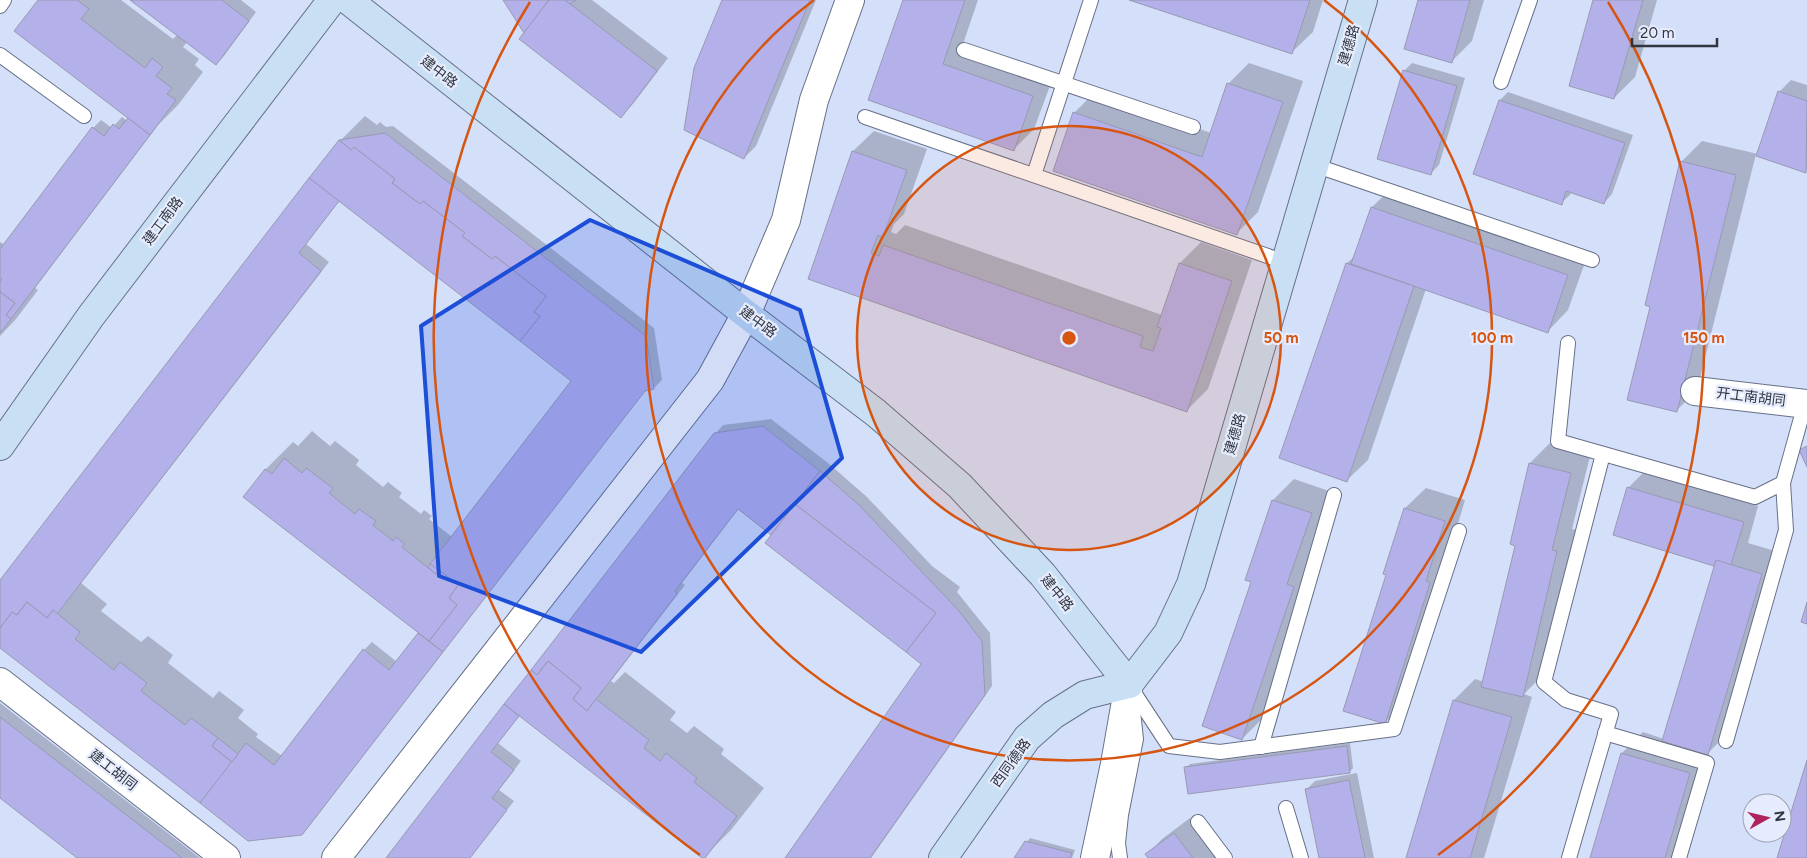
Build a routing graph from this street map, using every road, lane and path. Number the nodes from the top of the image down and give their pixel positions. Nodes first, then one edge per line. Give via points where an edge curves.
1 (4, 0) edge
2 (332, 0) edge
3 (348, 0) edge
4 (850, 0) edge
5 (1091, 0) edge
6 (1363, 0) edge
7 (1530, 0) edge
8 (0, 6) edge
9 (964, 50) dead end
10 (0, 55) edge
11 (1501, 82) dead end
12 (1064, 84) junction
13 (84, 116) dead end
14 (865, 117) dead end
15 (1193, 126) dead end
16 (1314, 165) junction
17 (1034, 175) junction
18 (1592, 260) dead end
19 (1285, 262) junction
20 (746, 314) junction
21 (1568, 343) dead end
22 (1695, 391) dead end
23 (1806, 404) edge
24 (0, 446) edge
25 (1603, 454) junction
26 (1783, 484) junction
27 (1334, 495) dead end
28 (1458, 531) dead end
29 (0, 682) edge
30 (1129, 684) junction
31 (1605, 733) junction
32 (1726, 741) dead end
33 (1261, 747) junction
34 (1286, 808) dead end
35 (1198, 822) dead end
36 (226, 858) edge
37 (336, 858) edge
38 (943, 858) edge
39 (1095, 858) edge
40 (1120, 858) edge
41 (1225, 858) edge
42 (1301, 858) edge
43 (1569, 858) edge
44 (1679, 858) edge

1 - 8 lane
2 - 24 street, 建工南路 via 91,316
3 - 20 street, 建中路
4 - 20 street via 814,100 786,220
5 - 12 lane
6 - 16 street, 建德路
7 - 11 lane
9 - 12 lane
10 - 13 lane
12 - 15 lane
12 - 17 lane
14 - 17 lane
16 - 18 lane
16 - 19 street, 建德路
17 - 19 lane
19 - 30 street, 建德路 via 1191,584 1168,633
20 - 30 street, 建中路 via 876,413 960,486 1042,576
20 - 37 street via 710,380
21 - 25 lane via 1558,441
22 - 23 street, 开工南胡同
23 - 26 lane
25 - 26 lane via 1755,497
25 - 31 lane via 1544,682 1566,700 1611,714
26 - 32 lane via 1786,530
27 - 33 lane
28 - 33 lane via 1394,729
29 - 36 street, 建工胡同
30 - 33 lane via 1169,746 1220,752
30 - 38 street, 西同德路 via 1085,695 1053,714 1027,738
30 - 39 street, 建德路
30 - 40 lane via 1136,739 1121,815
31 - 43 lane
31 - 44 lane via 1707,763
34 - 42 lane
35 - 41 lane

